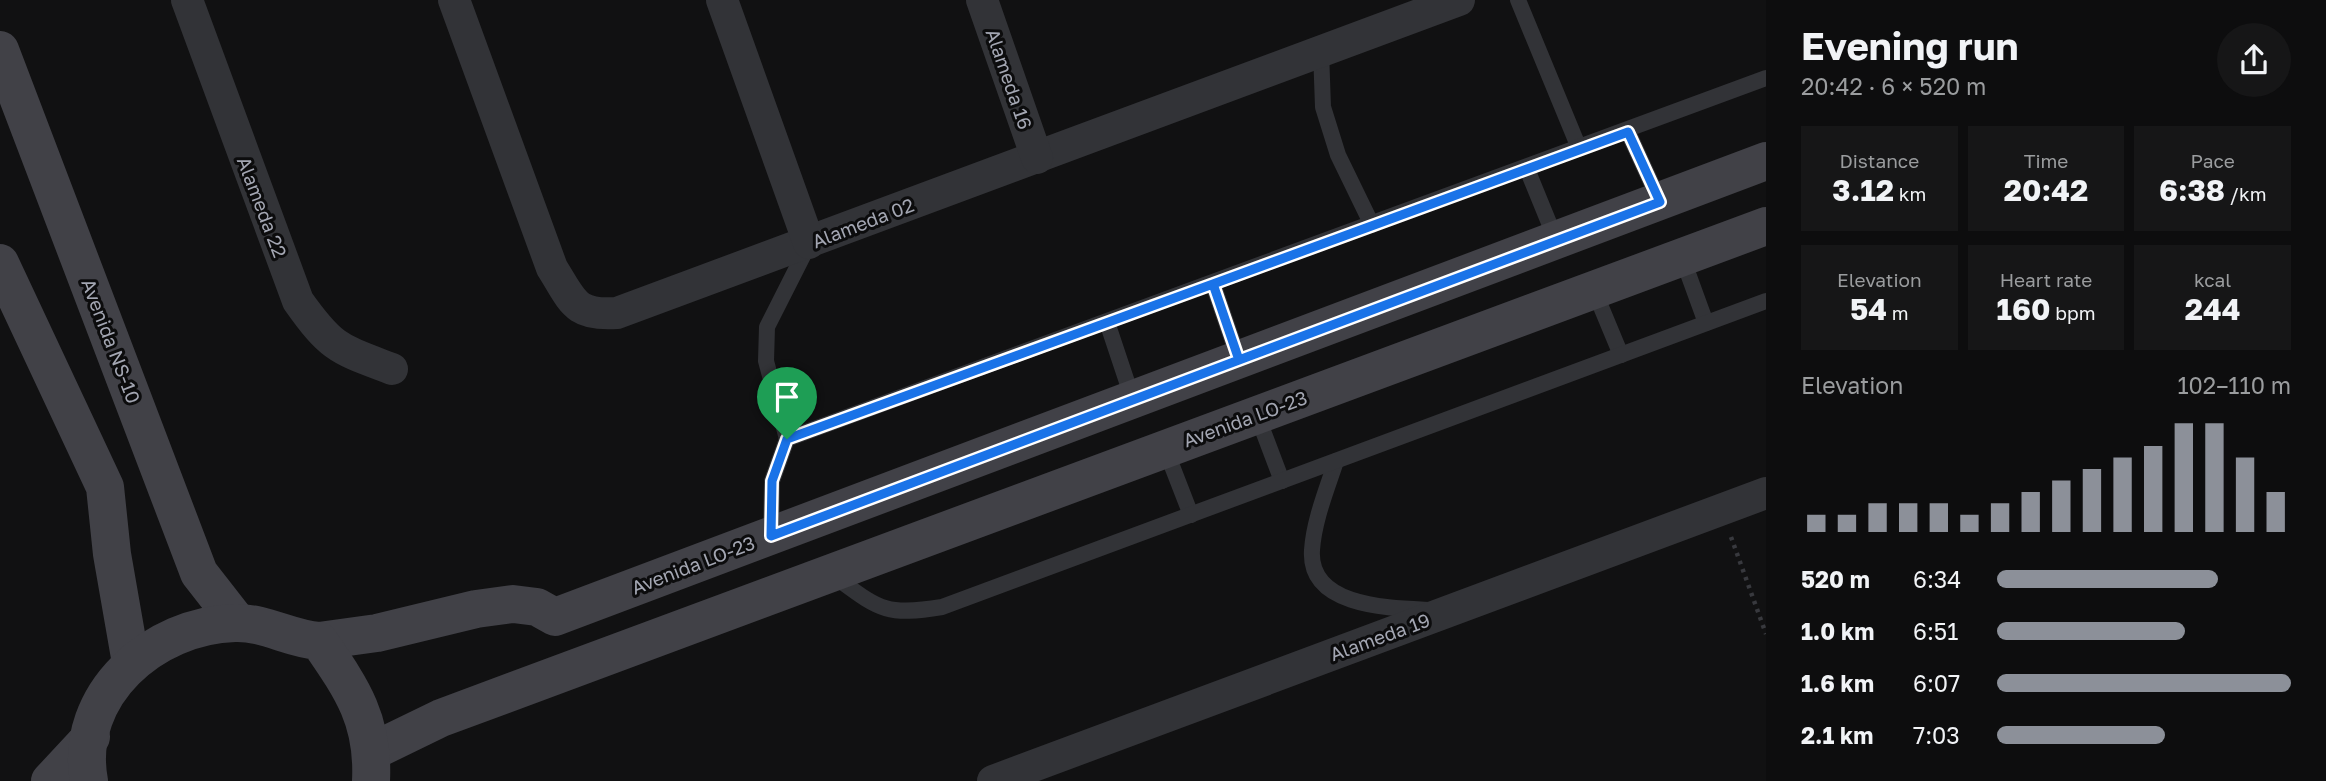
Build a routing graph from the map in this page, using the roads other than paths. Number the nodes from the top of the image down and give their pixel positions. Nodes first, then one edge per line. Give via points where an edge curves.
1 (187, 0) edge
2 (454, 0) edge
3 (722, 0) edge
4 (982, 0) edge
5 (1459, 0) edge
6 (1518, 0) edge
7 (0, 50) edge
8 (1321, 51) junction
9 (1766, 78) edge
10 (1628, 132) junction
11 (1579, 148) junction
12 (1037, 158) junction
13 (1766, 162) edge
14 (1527, 169) junction
15 (1660, 202) junction
16 (1372, 225) junction
17 (1766, 226) edge
18 (1556, 240) junction
19 (809, 243) junction
20 (1682, 257) junction
21 (3, 281) edge
22 (1213, 284) junction
23 (1594, 289) junction
24 (1766, 301) edge
25 (1107, 322) junction
26 (1706, 323) junction
27 (1621, 355) junction
28 (1239, 360) junction
29 (392, 369) dead end
30 (1133, 400) junction
31 (1257, 415) junction
32 (787, 439) junction
33 (1166, 448) junction
34 (1336, 461) junction
35 (1282, 481) junction
36 (1766, 493) edge
37 (1191, 515) junction
38 (771, 536) junction
39 (830, 573) junction
40 (1451, 611) junction
41 (238, 623) junction
42 (319, 641) junction
43 (131, 663) junction
44 (90, 737) junction
45 (372, 766) edge
46 (996, 780) edge
47 (50, 781) edge
48 (89, 781) edge

1 - 29 street, Alameda 22 via 298,301 322,335 340,349
2 - 19 street, Alameda 02 via 552,268 575,305 593,315 617,313
3 - 19 street
4 - 12 street, Alameda 16
5 - 8 street, Alameda 02
6 - 11 lane
7 - 41 street, Avenida NS-10 via 199,573
8 - 12 street, Alameda 02
8 - 16 lane via 1322,107 1338,155
9 - 10 lane
10 - 11 lane
10 - 15 lane
11 - 14 lane
12 - 19 street, Alameda 02
13 - 15 street, Avenida LO-23
14 - 16 lane
14 - 18 lane
15 - 18 street, Avenida LO-23
16 - 22 lane
17 - 20 street, Avenida LO-23
18 - 28 street, Avenida LO-23
19 - 32 lane via 767,327 766,361
20 - 23 street, Avenida LO-23
20 - 26 lane
21 - 43 street via 105,487
22 - 25 lane
22 - 28 lane
23 - 27 lane
23 - 31 street, Avenida LO-23
24 - 26 lane
25 - 30 lane
25 - 32 lane
26 - 27 lane
27 - 34 lane
28 - 30 street, Avenida LO-23
30 - 38 street, Avenida LO-23
31 - 33 street, Avenida LO-23
31 - 35 lane
32 - 38 lane via 772,481
33 - 37 lane
33 - 39 street, Avenida LO-23
34 - 35 lane
34 - 40 lane via 1312,551 1314,568 1327,588 1356,602
35 - 37 lane
36 - 40 street, Alameda 19
37 - 39 lane via 942,607 907,613 878,609
38 - 42 street, Avenida LO-23 via 555,618 537,607 513,604
39 - 45 street, Avenida LO-23 via 441,718
40 - 46 street, Alameda 19
41 - 42 street, Avenida LO-23
41 - 43 street, Avenida LO-23 via 199,626 162,640
42 - 45 street via 365,716
43 - 44 street, Avenida LO-23 via 103,702
44 - 47 street
44 - 48 street

